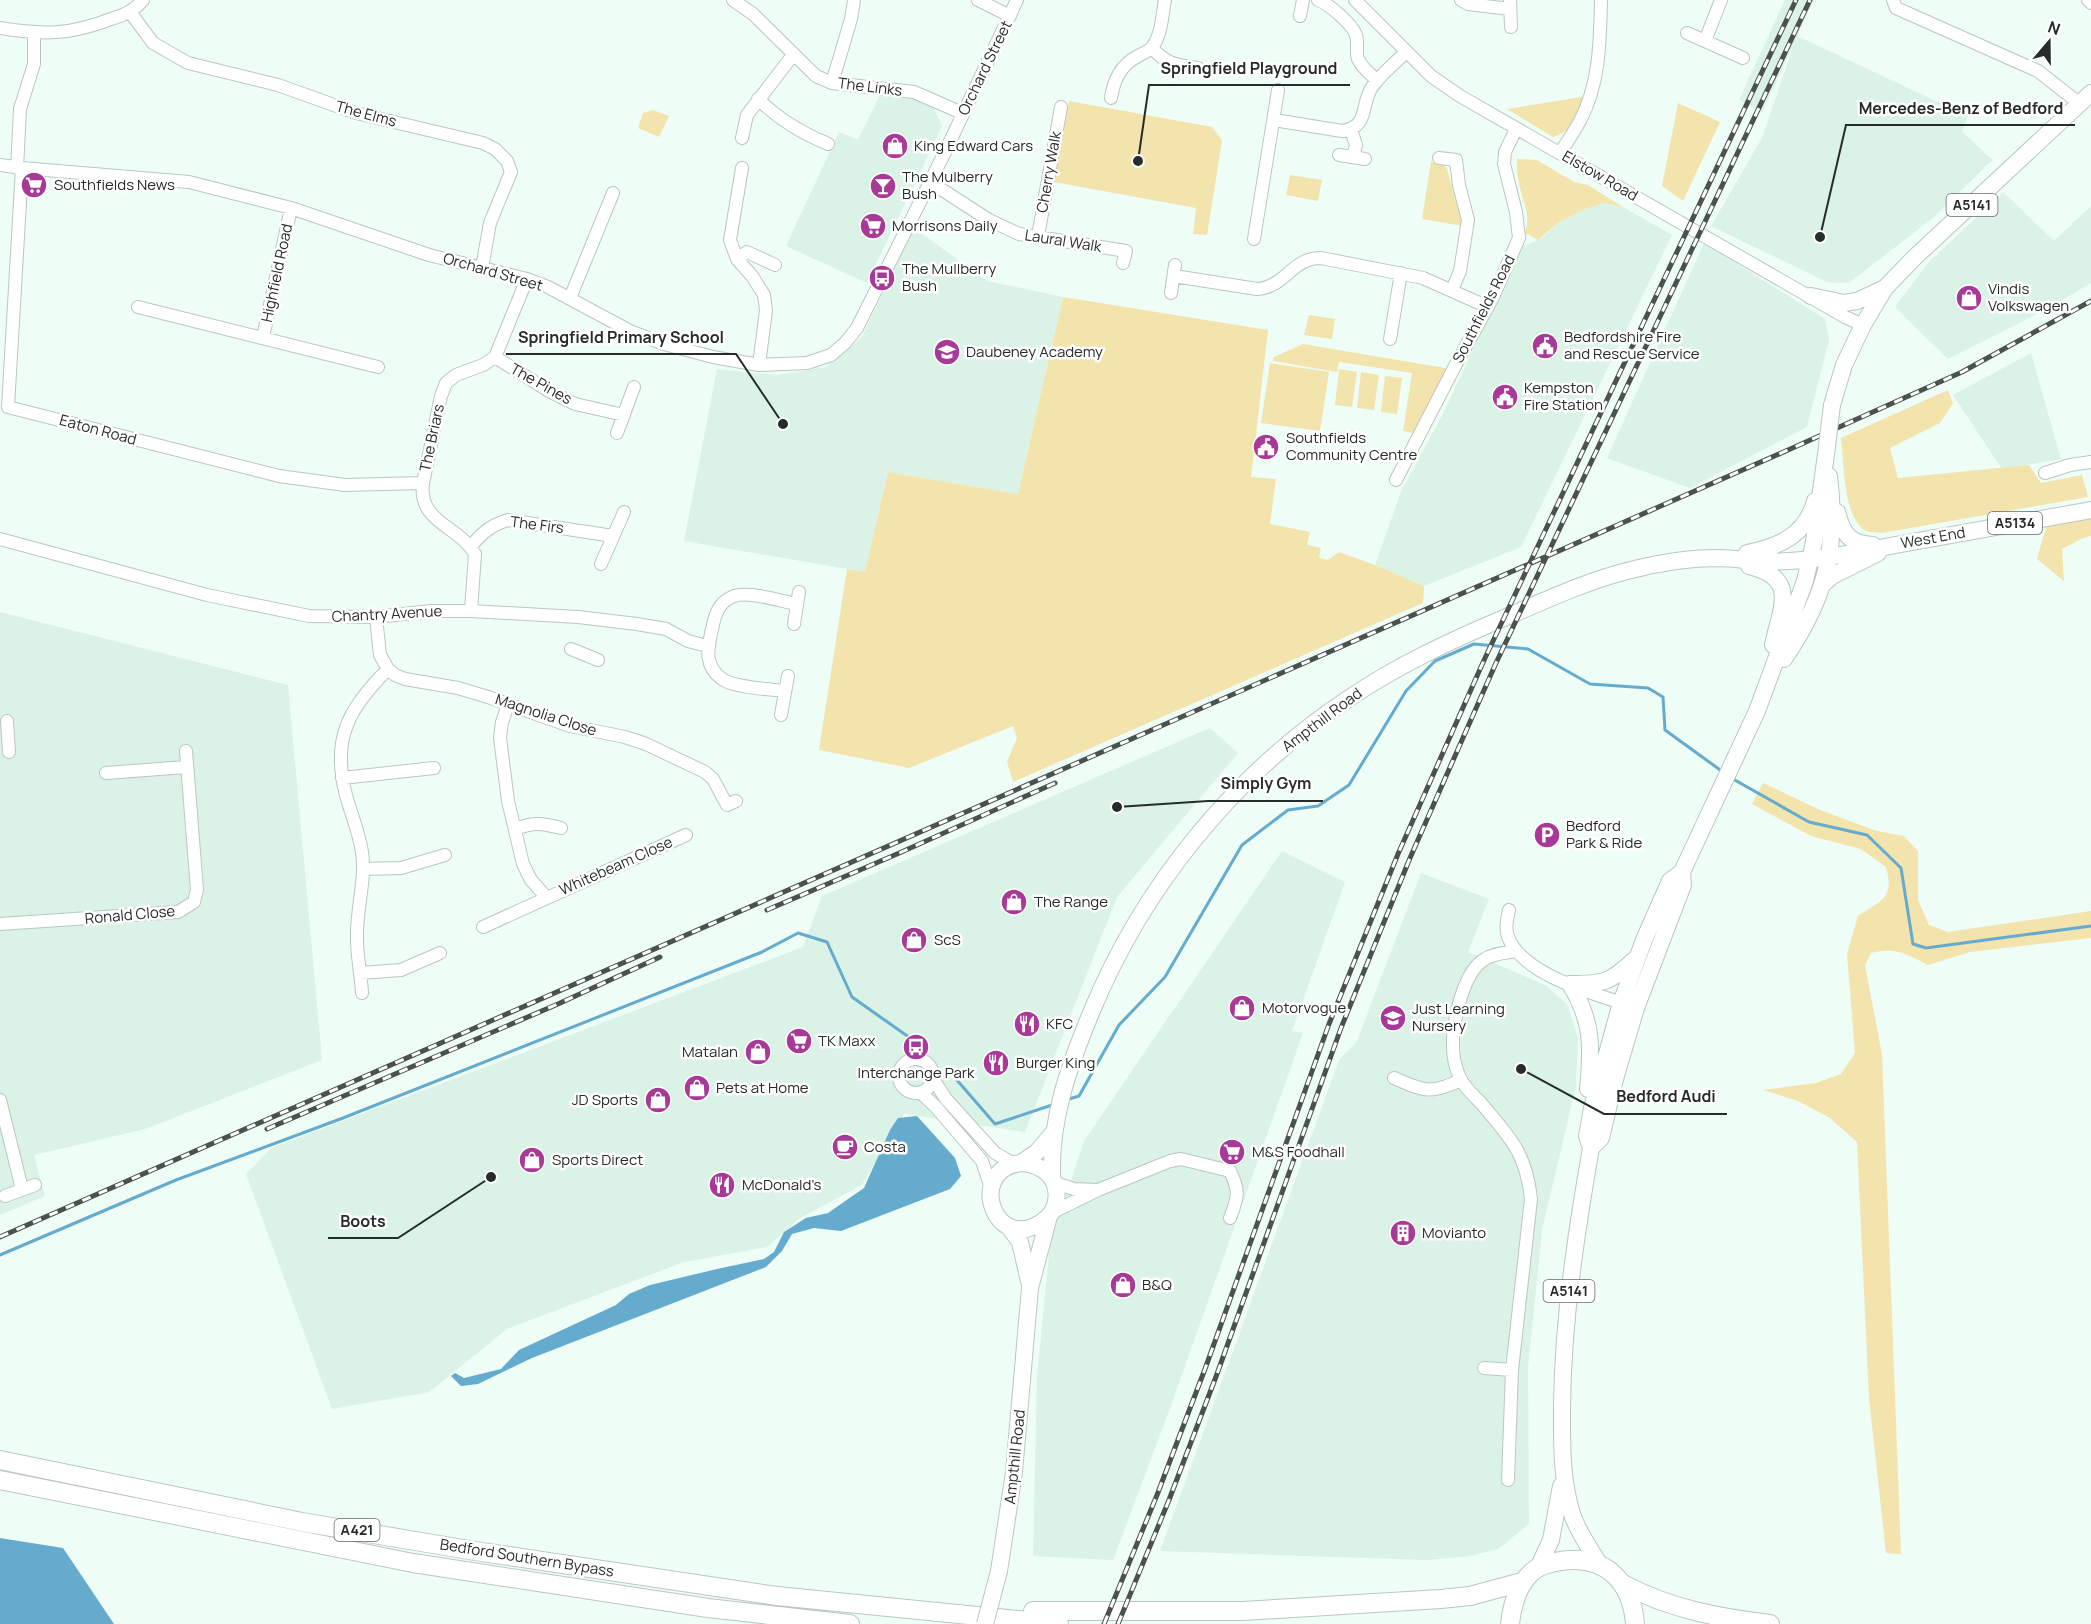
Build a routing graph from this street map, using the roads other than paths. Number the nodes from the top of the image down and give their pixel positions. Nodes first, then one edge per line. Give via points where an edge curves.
1 (143, 0) edge
2 (854, 0) edge
3 (978, 0) edge
4 (1017, 0) edge
5 (1165, 0) edge
6 (1303, 0) edge
7 (1318, 0) edge
8 (1355, 0) edge
9 (1461, 0) edge
10 (1601, 0) edge
11 (1721, 0) edge
12 (737, 1) edge
13 (1510, 4) edge
14 (1895, 4) edge
15 (130, 12) junction
16 (1010, 16) junction
17 (1300, 16) dead end
18 (1511, 27) dead end
19 (0, 28) edge
20 (34, 33) junction
21 (1687, 33) dead end
22 (1705, 41) junction
23 (1152, 48) junction
24 (1406, 52) junction
25 (793, 55) junction
26 (1743, 58) dead end
27 (1198, 68) dead end
28 (1377, 80) junction
29 (832, 83) junction
30 (1278, 90) dead end
31 (1111, 98) dead end
32 (2086, 98) edge
33 (758, 99) junction
34 (1061, 107) dead end
35 (962, 113) junction
36 (1274, 120) junction
37 (1516, 129) junction
38 (1351, 130) junction
39 (742, 138) dead end
40 (828, 144) dead end
41 (1560, 153) junction
42 (1339, 155) dead end
43 (1439, 158) dead end
44 (0, 165) edge
45 (19, 168) junction
46 (742, 168) dead end
47 (930, 182) junction
48 (613, 193) dead end
49 (291, 208) junction
50 (1038, 236) junction
51 (1254, 239) dead end
52 (737, 259) junction
53 (1123, 262) dead end
54 (775, 265) dead end
55 (482, 268) junction
56 (1401, 273) junction
57 (526, 279) junction
58 (1885, 288) junction
59 (1452, 290) junction
60 (1171, 293) dead end
61 (1811, 296) junction
62 (570, 298) junction
63 (138, 307) dead end
64 (1488, 307) junction
65 (1863, 325) junction
66 (263, 337) junction
67 (1390, 339) dead end
68 (495, 357) junction
69 (759, 365) junction
70 (378, 367) dead end
71 (634, 387) dead end
72 (624, 415) junction
73 (617, 433) dead end
74 (1826, 454) junction
75 (2091, 462) edge
76 (2045, 473) dead end
77 (1396, 480) dead end
78 (423, 483) junction
79 (1830, 488) junction
80 (2091, 510) edge
81 (624, 512) dead end
82 (613, 536) junction
83 (0, 539) edge
84 (471, 546) junction
85 (1892, 546) junction
86 (1828, 557) junction
87 (1717, 558) junction
88 (1811, 559) junction
89 (601, 564) dead end
90 (1823, 584) junction
91 (471, 611) junction
92 (376, 617) junction
93 (794, 624) dead end
94 (707, 646) junction
95 (572, 649) dead end
96 (598, 660) dead end
97 (388, 669) junction
98 (788, 676) dead end
99 (1767, 684) junction
100 (785, 691) junction
101 (507, 705) junction
102 (781, 715) dead end
103 (7, 721) dead end
104 (4, 737) edge
105 (186, 751) dead end
106 (9, 752) dead end
107 (186, 767) junction
108 (434, 768) dead end
109 (106, 773) dead end
110 (342, 778) junction
111 (736, 801) dead end
112 (561, 828) dead end
113 (515, 829) junction
114 (686, 835) dead end
115 (445, 855) dead end
116 (363, 869) junction
117 (1682, 872) junction
118 (546, 897) junction
119 (1509, 910) dead end
120 (0, 924) edge
121 (483, 927) dead end
122 (1516, 951) junction
123 (440, 953) dead end
124 (1637, 958) junction
125 (361, 973) junction
126 (1570, 984) junction
127 (362, 993) dead end
128 (1629, 1005) junction
129 (1394, 1078) dead end
130 (933, 1079) junction
131 (1461, 1080) junction
132 (921, 1093) junction
133 (0, 1100) edge
134 (1592, 1108) junction
135 (1053, 1133) junction
136 (1591, 1148) junction
137 (1017, 1163) junction
138 (1053, 1180) junction
139 (35, 1185) dead end
140 (991, 1188) junction
141 (22, 1189) junction
142 (1098, 1191) junction
143 (5, 1196) dead end
144 (1050, 1215) junction
145 (1230, 1218) dead end
146 (1009, 1227) junction
147 (1030, 1288) junction
148 (1484, 1368) dead end
149 (1512, 1370) junction
150 (0, 1460) edge
151 (1563, 1475) junction
152 (0, 1480) edge
153 (1508, 1480) dead end
154 (1600, 1565) junction
155 (1538, 1568) junction
156 (1522, 1582) junction
157 (1625, 1585) junction
158 (777, 1596) junction
159 (850, 1624) edge
160 (986, 1624) edge
161 (1059, 1624) edge
162 (1510, 1624) edge
163 (1635, 1624) edge
164 (1770, 1624) edge

1 - 15 street
2 - 29 street
3 - 16 street
4 - 16 street, Orchard Street
5 - 23 street via 1159,35
6 - 17 street
7 - 28 street via 1327,4 1355,33 1356,56
8 - 24 street, Elstow Road
9 - 13 street via 1468,4
10 - 41 street via 1596,75 1581,120
11 - 22 street
12 - 25 street, The Links
13 - 18 street
14 - 32 street via 2038,71
15 - 20 street via 75,31
15 - 55 street, The Elms via 153,43 188,63 278,85 356,113 495,149 511,172 490,224
16 - 35 street, Orchard Street
19 - 20 street
20 - 45 street via 34,64 20,109
21 - 22 street
22 - 26 street
23 - 27 street via 1172,65
23 - 31 street via 1121,69
24 - 28 street
24 - 37 street, Elstow Road via 1431,76
25 - 29 street, The Links via 816,76
25 - 33 street
28 - 38 street via 1359,123
29 - 35 street, The Links via 914,92
30 - 36 street
32 - 58 main road, A5141
33 - 39 street via 747,115
33 - 40 street via 778,118
34 - 50 street, Cherry Walk
35 - 47 street, Orchard Street
36 - 38 street
36 - 51 street
37 - 41 street, Elstow Road
37 - 64 street, Southfields Road via 1504,164 1519,238
38 - 42 street via 1359,158
41 - 61 street, Elstow Road
43 - 59 street via 1456,160 1468,220 1460,271
44 - 45 street, Orchard Street
45 - 49 street, Orchard Street via 189,182
45 - 78 street, Eaton Road via 8,406 279,476 345,485
46 - 52 street via 730,240
47 - 50 street, Laural Walk via 1004,229
47 - 69 street, Orchard Street via 857,328 845,344 831,355 807,363
48 - 62 street
49 - 55 street, Orchard Street via 429,255
49 - 66 street, Highfield Road
50 - 53 street, Laural Walk via 1126,251
52 - 54 street via 747,252
52 - 69 street via 764,295 766,310
55 - 57 street, Orchard Street
56 - 59 street
56 - 60 street via 1309,258 1278,284 1257,290 1175,270
56 - 67 street
57 - 62 street, Orchard Street
57 - 68 street
58 - 61 main road via 1844,303
58 - 65 main road, A5141
59 - 64 street
61 - 65 street, Elstow Road
62 - 69 street, Orchard Street via 630,331 664,344
63 - 66 street, Highfield Road
64 - 77 street, Southfields Road
65 - 74 main road, A5141, bridge via 1844,365 1832,405
66 - 70 street, Highfield Road
68 - 72 street, The Pines via 576,404
68 - 78 street, The Briars via 446,383
71 - 72 street
72 - 73 street
74 - 79 main road
74 - 87 main road, Ampthill Road via 1812,511 1790,538 1769,549
74 - 88 main road, A5141
75 - 76 street
78 - 84 street, The Briars via 421,495 428,513
79 - 85 main road via 1844,532 1858,544
79 - 86 main road via 1832,533
80 - 85 main road, West End / A5134
81 - 82 street
82 - 84 street, The Firs via 508,520 489,527
82 - 89 street
83 - 92 street, Chantry Avenue via 207,595 309,616
84 - 91 street via 476,564
85 - 86 main road, West End / A5134
85 - 90 main road
86 - 88 main road, West End / A5134
86 - 90 main road
87 - 88 main road, Ampthill Road
87 - 99 main road via 1766,571 1780,582 1783,598
87 - 135 main road, Ampthill Road via 1672,561 1611,575 1481,628 1370,685 1284,748 1212,818 1150,900 1107,976 1085,1026
88 - 99 main road, A5141
90 - 99 main road via 1810,615
91 - 92 street, Chantry Avenue
91 - 94 street, Chantry Avenue via 637,624 666,629
92 - 97 street via 380,655
93 - 94 street via 798,598 736,596 719,607
94 - 100 street via 709,662 724,681
95 - 96 street
97 - 101 street, Magnolia Close via 405,679 458,688
97 - 110 street via 368,688 350,715 341,745
98 - 100 street
99 - 117 main road, A5141
100 - 102 street
101 - 111 street, Magnolia Close via 570,726 646,744 705,772 728,805
101 - 113 street, Whitebeam Close via 500,738
103 - 104 street
104 - 106 street
105 - 107 street, Ronald Close
107 - 109 street
107 - 120 street, Ronald Close via 197,890 194,902 187,908 178,912
108 - 110 street via 418,775
110 - 116 street
112 - 113 street via 541,823
113 - 118 street, Whitebeam Close via 523,864
114 - 118 street, Whitebeam Close
115 - 116 street via 401,868
116 - 125 street via 357,937
117 - 124 main road, A5141 via 1670,881
117 - 128 main road, A5141 via 1683,885
118 - 121 street, Whitebeam Close
119 - 122 street via 1508,936
122 - 126 street via 1528,964
122 - 131 street via 1483,959 1464,988 1453,1047
123 - 125 street via 401,970
124 - 126 main road via 1611,980
124 - 128 main road, A5141
125 - 127 street
126 - 128 street
126 - 134 main road via 1581,1001 1589,1027 1587,1097
128 - 134 main road, A5141
128 - 136 main road, A5141 via 1600,1138
129 - 131 street via 1429,1090 1441,1090
130 - 132 street
130 - 132 street via 933,1069 927,1062 917,1059 904,1064 899,1072 900,1082 911,1092
130 - 137 street via 995,1153
131 - 149 street via 1505,1132 1528,1174 1531,1199
132 - 140 street via 982,1161
133 - 141 street
134 - 136 main road, A5141 via 1587,1136
135 - 137 main road via 1037,1152
135 - 138 main road, Ampthill Road
136 - 151 main road, A5141 via 1569,1291 1563,1364
137 - 138 main road via 1040,1167
137 - 140 main road via 1002,1171
138 - 142 street via 1074,1189
138 - 144 main road via 1057,1198
139 - 141 street
140 - 146 main road via 991,1207 998,1220
141 - 143 street
142 - 144 street
142 - 145 street via 1170,1161 1194,1161 1230,1171 1237,1184 1238,1200
144 - 146 main road via 1030,1227
144 - 147 main road, Ampthill Road
146 - 147 main road, Ampthill Road via 1020,1242
147 - 160 main road, Ampthill Road, bridge via 1014,1472 999,1571
148 - 149 street
149 - 153 street
150 - 158 highway, Bedford Southern Bypass / A421 via 302,1522
151 - 154 main road, A5141 via 1578,1528
151 - 155 main road, A5141 via 1551,1540
152 - 159 highway, Bedford Southern Bypass / A421 via 464,1572 708,1608
154 - 155 highway via 1571,1559
154 - 157 highway
155 - 156 highway
156 - 158 highway via 1470,1596 1243,1611 1036,1611
156 - 162 highway
157 - 163 highway
157 - 164 highway via 1675,1606
158 - 161 highway, Bedford Southern Bypass / A421

